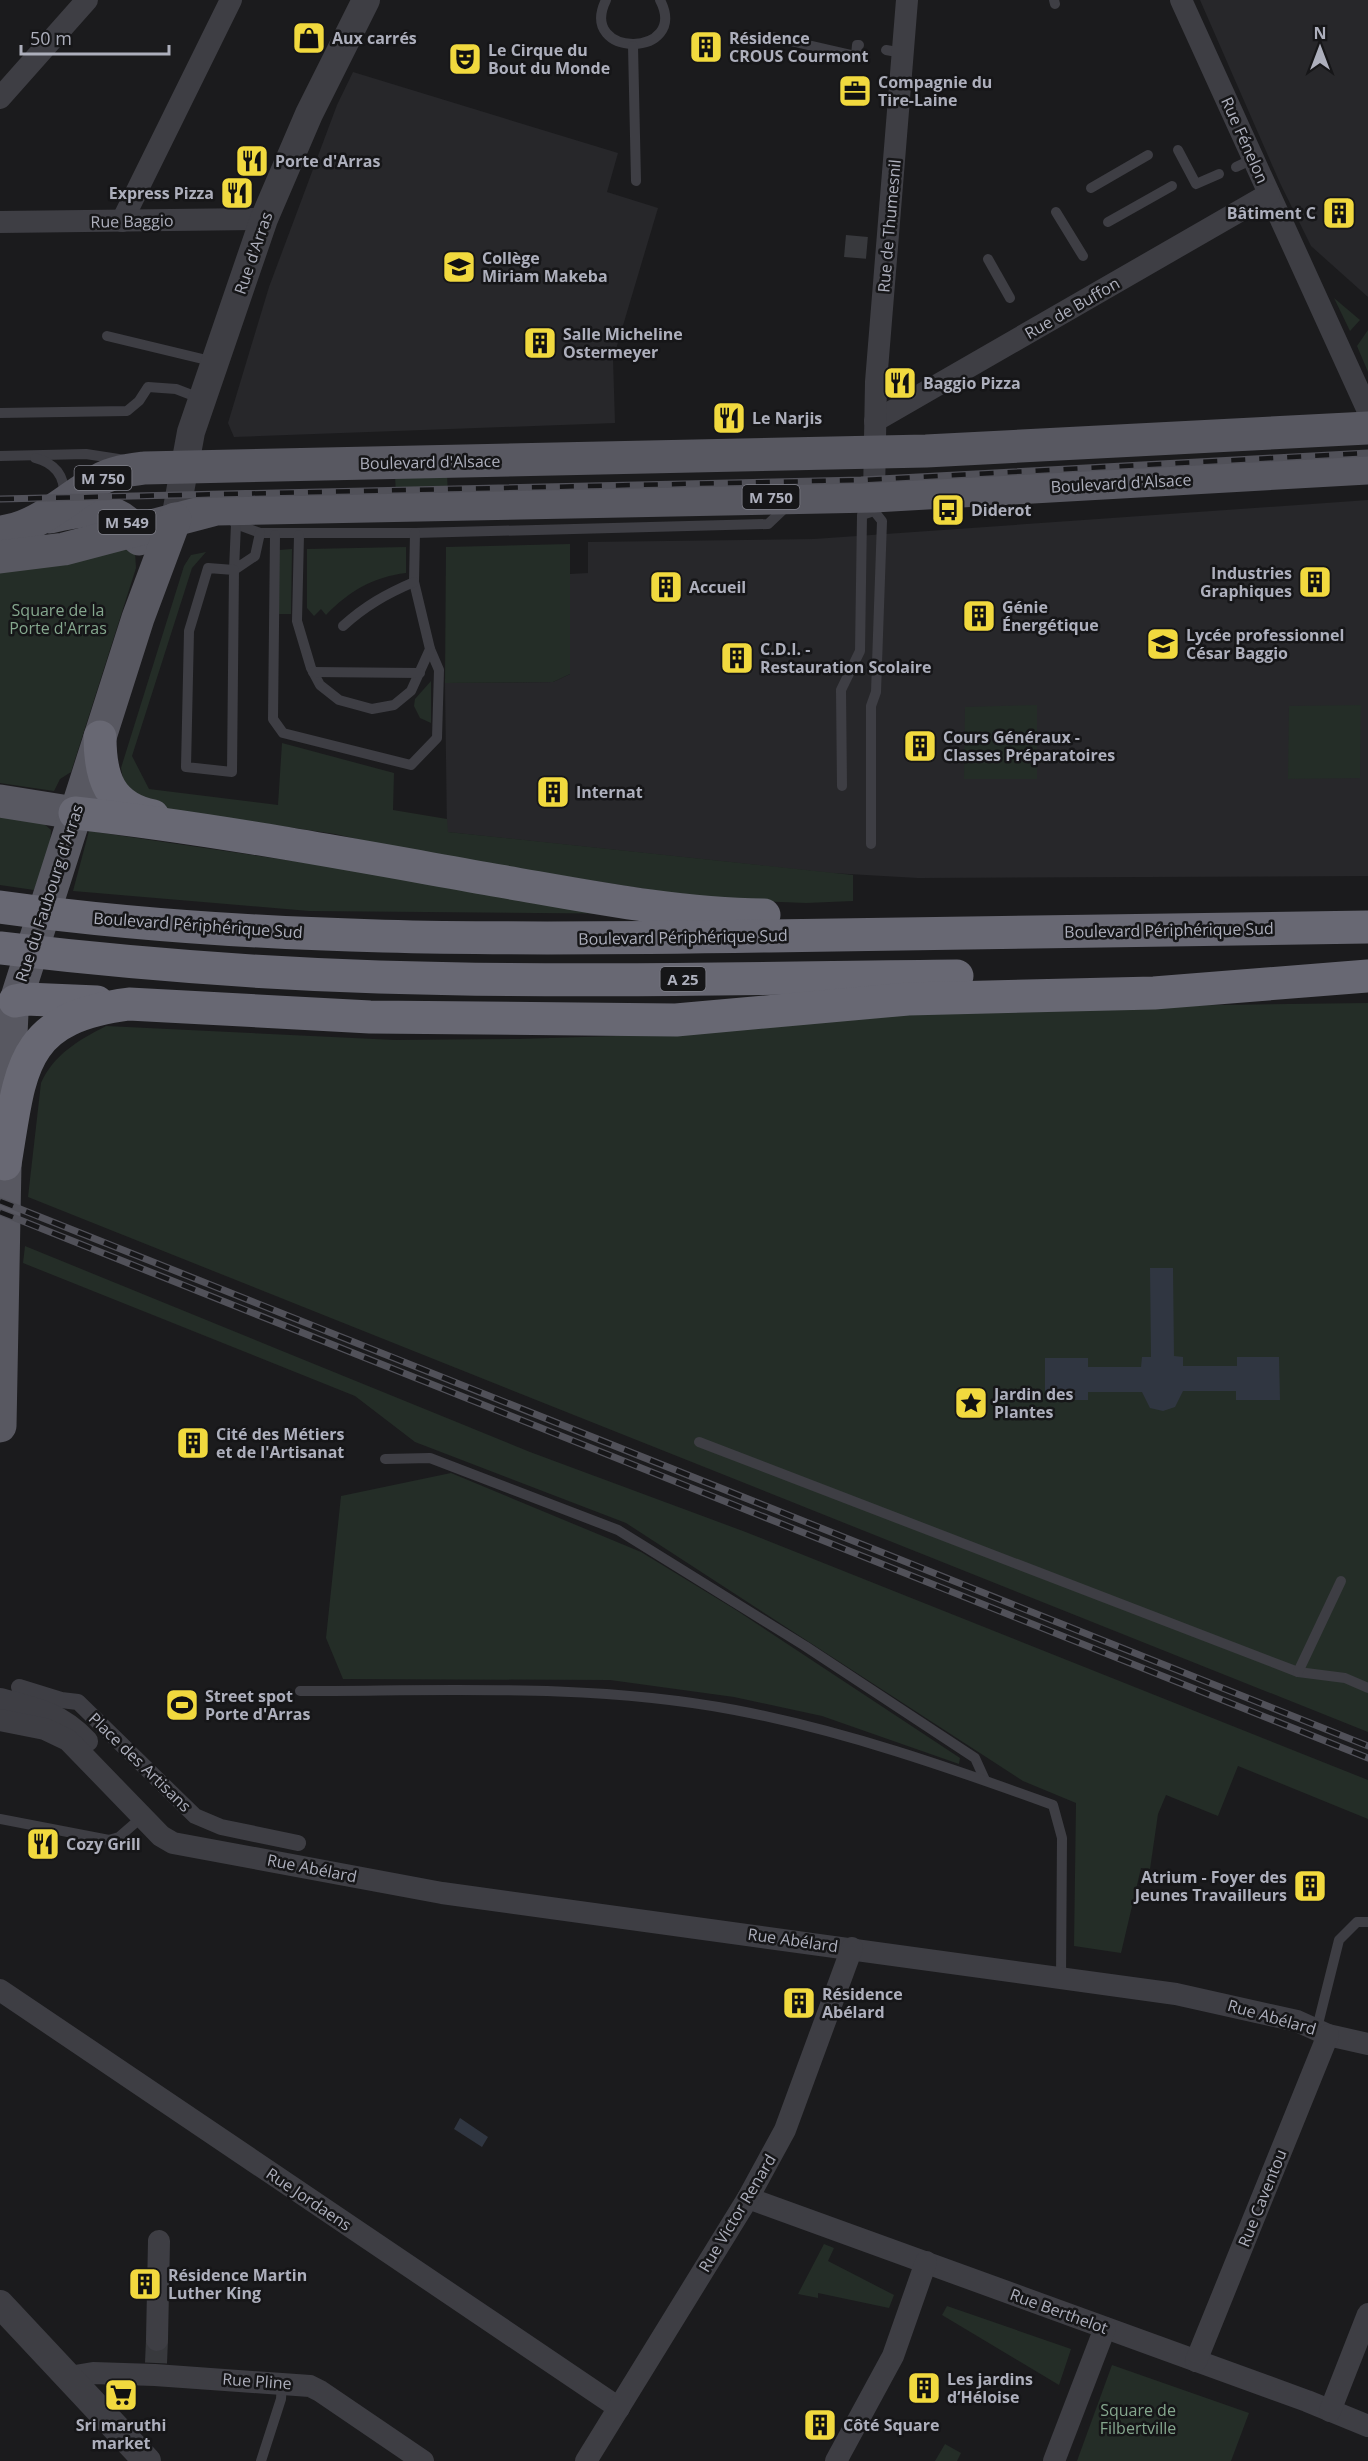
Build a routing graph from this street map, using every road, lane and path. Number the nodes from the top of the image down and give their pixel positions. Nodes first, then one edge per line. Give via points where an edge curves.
1 (87, 0) edge
2 (231, 0) edge
3 (366, 0) edge
4 (606, 0) edge
5 (660, 0) edge
6 (908, 0) edge
7 (1181, 0) edge
8 (773, 37) dead end
9 (859, 45) dead end
10 (633, 46) junction
11 (0, 98) edge
12 (1178, 150) dead end
13 (1148, 155) dead end
14 (1219, 174) dead end
15 (636, 181) dead end
16 (1172, 186) dead end
17 (1091, 188) dead end
18 (1269, 194) junction
19 (1056, 212) dead end
20 (264, 219) junction
21 (122, 221) junction
22 (0, 222) edge
23 (1108, 222) dead end
24 (1083, 256) dead end
25 (988, 259) dead end
26 (1010, 298) dead end
27 (107, 336) dead end
28 (215, 362) junction
29 (202, 399) junction
30 (1368, 411) edge
31 (0, 413) edge
32 (1368, 428) edge
33 (875, 437) junction
34 (0, 456) edge
35 (23, 456) junction
36 (169, 467) junction
37 (1368, 468) edge
38 (797, 497) junction
39 (874, 503) junction
40 (60, 507) junction
41 (229, 517) junction
42 (175, 519) junction
43 (15, 528) edge
44 (134, 530) junction
45 (260, 533) junction
46 (415, 533) junction
47 (275, 535) junction
48 (299, 535) junction
49 (0, 557) edge
50 (234, 570) junction
51 (414, 582) junction
52 (138, 618) junction
53 (343, 626) dead end
54 (430, 649) junction
55 (313, 672) junction
56 (420, 673) junction
57 (100, 737) junction
58 (842, 786) dead end
59 (0, 801) edge
60 (75, 813) junction
61 (871, 844) dead end
62 (337, 852) junction
63 (0, 907) edge
64 (1368, 922) edge
65 (1368, 927) edge
66 (0, 948) edge
67 (1368, 975) edge
68 (12, 995) edge
69 (129, 1004) junction
70 (5, 1164) junction
71 (0, 1426) edge
72 (699, 1442) dead end
73 (385, 1459) dead end
74 (1341, 1581) dead end
75 (1298, 1672) junction
76 (19, 1687) dead end
77 (1368, 1688) edge
78 (300, 1691) dead end
79 (0, 1699) edge
80 (0, 1720) edge
81 (985, 1780) junction
82 (142, 1816) junction
83 (0, 1819) edge
84 (298, 1842) dead end
85 (214, 1849) junction
86 (1368, 1922) edge
87 (852, 1948) junction
88 (1061, 1977) junction
89 (0, 1990) edge
90 (1322, 2031) junction
91 (1368, 2044) edge
92 (748, 2198) junction
93 (159, 2241) dead end
94 (926, 2262) junction
95 (0, 2304) edge
96 (1368, 2314) edge
97 (1105, 2328) junction
98 (157, 2340) tunnel mouth
99 (1197, 2361) junction
100 (69, 2377) junction
101 (282, 2383) junction
102 (619, 2408) junction
103 (1330, 2411) junction
104 (1368, 2426) edge
105 (147, 2461) edge
106 (261, 2461) edge
107 (423, 2461) edge
108 (586, 2461) edge
109 (836, 2461) edge
110 (1054, 2461) edge

1 - 11 street
2 - 21 street
3 - 20 street, Rue d'Arras via 301,130
4 - 10 lane via 602,18 605,29 612,38
5 - 10 lane via 664,18 661,28 654,38
6 - 33 street, Rue de Thumesnil via 895,51 877,250
7 - 18 street, Rue Fénelon via 1244,163
8 - 9 lane via 856,56
10 - 15 lane
12 - 14 lane via 1196,184
13 - 17 lane via 1114,179
16 - 23 lane
18 - 30 street, Rue Fénelon
18 - 33 street, Rue de Buffon via 1156,252 1027,326
19 - 24 lane
20 - 21 street, Rue Baggio
20 - 28 street, Rue d'Arras
21 - 22 street, Rue Baggio
25 - 26 lane
27 - 28 lane
28 - 29 street, Rue d'Arras
29 - 31 lane via 176,389 148,387 127,411
29 - 36 street, Rue d'Arras
32 - 33 main road, Boulevard d'Alsace / M 750
33 - 36 main road, Boulevard d'Alsace / M 750
33 - 39 street
34 - 35 lane
35 - 36 lane via 86,454
35 - 40 lane via 48,462 57,470 64,485
36 - 40 main road, Boulevard d'Alsace / M 750 via 106,476
36 - 42 street, Rue d'Arras
37 - 39 main road, Boulevard d'Alsace / M 750
38 - 39 main road, Boulevard d'Alsace / M 750
38 - 41 main road, Boulevard d'Alsace / M 750
38 - 46 lane via 768,524
39 - 58 lane via 862,515 860,651 841,690
39 - 61 lane via 882,522 876,692 872,706
40 - 43 main road, Boulevard d'Alsace / M 750
41 - 42 main road, Boulevard d'Alsace / M 750
41 - 45 lane
41 - 50 lane
42 - 44 main road, Boulevard d'Alsace / M 750
42 - 52 main road, Rue du Faubourg d'Arras / M 549
43 - 44 main road, M 549 via 89,510 117,515
44 - 49 main road, Boulevard d'Alsace / M 750 via 53,551
44 - 52 main road, M 549 via 143,557
45 - 47 lane
45 - 50 lane via 255,556
46 - 48 lane
46 - 51 lane
47 - 48 lane
47 - 54 lane via 273,719 283,733 411,765 437,738 439,670
48 - 55 lane via 297,621
50 - 50 lane via 208,568 189,631 186,767 232,772
51 - 53 lane via 384,595
51 - 54 lane
52 - 57 main road, Rue du Faubourg d'Arras / M 549
54 - 56 lane
55 - 56 lane
55 - 56 lane via 320,685 339,700 372,709 394,705 411,691
57 - 60 main road, Rue du Faubourg d'Arras / M 549
57 - 62 highway via 106,784 120,800 138,811
59 - 60 main road
60 - 62 highway
60 - 68 main road, Rue du Faubourg d'Arras / M 549
62 - 64 highway via 712,914 1265,908
63 - 65 highway, Boulevard Périphérique Sud via 247,930 410,936 683,937
66 - 67 highway, A 25 via 243,971 478,980 1181,973
67 - 69 highway via 1154,993 908,999 676,1020 370,1017
68 - 69 highway
68 - 70 main road, Rue du Faubourg d'Arras / M 549
69 - 70 highway via 77,1014 54,1027 35,1047 19,1086
70 - 71 main road, Rue du Faubourg d'Arras / M 549
72 - 75 lane
73 - 81 lane via 430,1458 618,1530 785,1633 975,1758
74 - 75 lane
75 - 77 lane via 1345,1678
76 - 84 street, Place des Artisans via 78,1702 195,1816 221,1827
78 - 81 lane via 579,1692 676,1701 814,1727 884,1745
79 - 85 street, Rue Abélard via 63,1719 177,1833
80 - 82 street, Rue Abélard via 62,1736
81 - 88 lane via 1053,1805 1062,1838
82 - 83 lane via 119,1837 109,1840
82 - 85 street, Rue Abélard via 160,1836 173,1843
85 - 87 street, Rue Abélard via 442,1893
86 - 90 lane via 1357,1922 1339,1940
87 - 88 street, Rue Abélard
87 - 92 street, Rue Victor Renard via 792,2115
88 - 90 street, Rue Abélard via 1197,1998
89 - 102 street, Rue Jordaens
90 - 91 street, Rue Abélard
90 - 99 street, Rue Caventou
92 - 94 street, Rue Berthelot
92 - 102 street, Rue Victor Renard
93 - 98 street
94 - 97 street, Rue Berthelot
94 - 109 street via 893,2356
95 - 100 street
96 - 103 street
97 - 99 street, Rue Berthelot
97 - 110 street
99 - 103 street, Rue Berthelot
100 - 101 street, Rue Pline via 155,2369
100 - 105 street
101 - 106 lane via 281,2399
101 - 107 street, Rue Pline via 320,2391
102 - 108 street, Rue Victor Renard
103 - 104 street, Rue Berthelot

